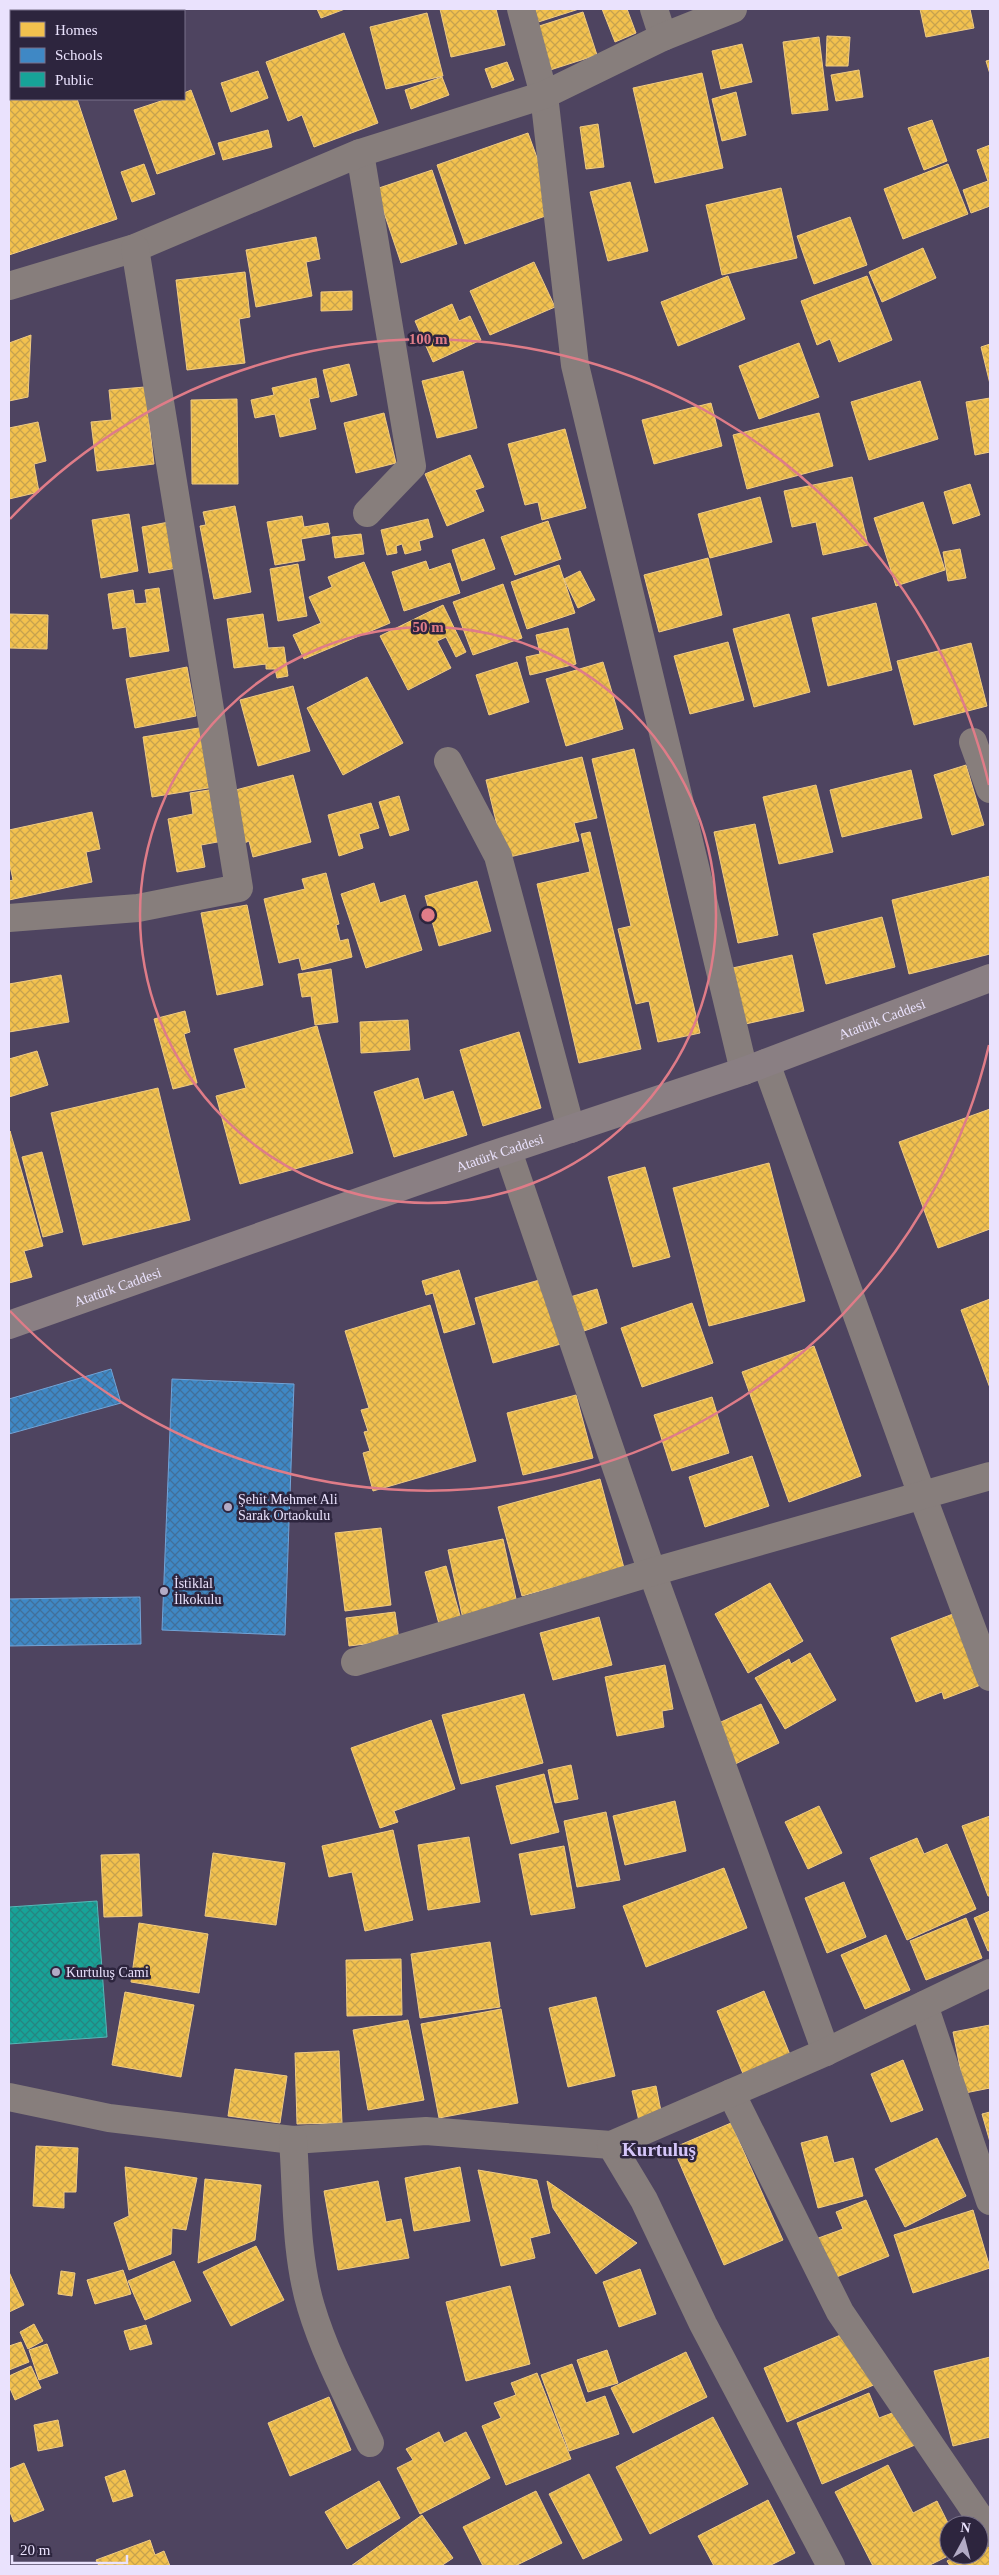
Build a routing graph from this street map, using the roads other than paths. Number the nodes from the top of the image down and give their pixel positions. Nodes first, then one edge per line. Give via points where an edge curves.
1 (521, 9) edge
2 (654, 9) edge
3 (733, 9) edge
4 (663, 37) junction
5 (544, 95) junction
6 (360, 153) junction
7 (136, 248) junction
8 (9, 286) edge
9 (367, 513) dead end
10 (973, 742) dead end
11 (448, 761) dead end
12 (990, 790) edge
13 (9, 918) edge
14 (990, 978) edge
15 (755, 1067) junction
16 (571, 1129) junction
17 (508, 1151) junction
18 (9, 1324) edge
19 (990, 1476) edge
20 (922, 1495) junction
21 (652, 1572) junction
22 (355, 1662) dead end
23 (990, 1677) edge
24 (990, 1973) edge
25 (924, 2005) junction
26 (826, 2052) junction
27 (731, 2093) junction
28 (9, 2097) edge
29 (294, 2140) junction
30 (611, 2145) junction
31 (990, 2200) edge
32 (370, 2443) dead end
33 (990, 2534) edge
34 (831, 2566) edge

1 - 5 street
2 - 4 street
3 - 4 street
4 - 5 street
5 - 6 street
5 - 15 street via 575,365
6 - 7 street
6 - 9 street via 412,466
7 - 8 street
7 - 13 street via 238,888 138,908
10 - 12 street
11 - 16 street via 498,856
14 - 15 main road, Atatürk Caddesi
15 - 16 main road, Atatürk Caddesi
15 - 20 street
16 - 17 main road, Atatürk Caddesi
17 - 18 main road, Atatürk Caddesi
17 - 21 street
19 - 20 street
20 - 21 street
20 - 23 street
21 - 22 street
21 - 26 street
24 - 25 street
25 - 26 street
25 - 31 street
26 - 27 street
27 - 30 street
27 - 33 street via 840,2312
28 - 29 street via 109,2118
29 - 30 street via 426,2131
29 - 32 street via 302,2260 311,2306 335,2370
30 - 34 street via 644,2200 703,2324

